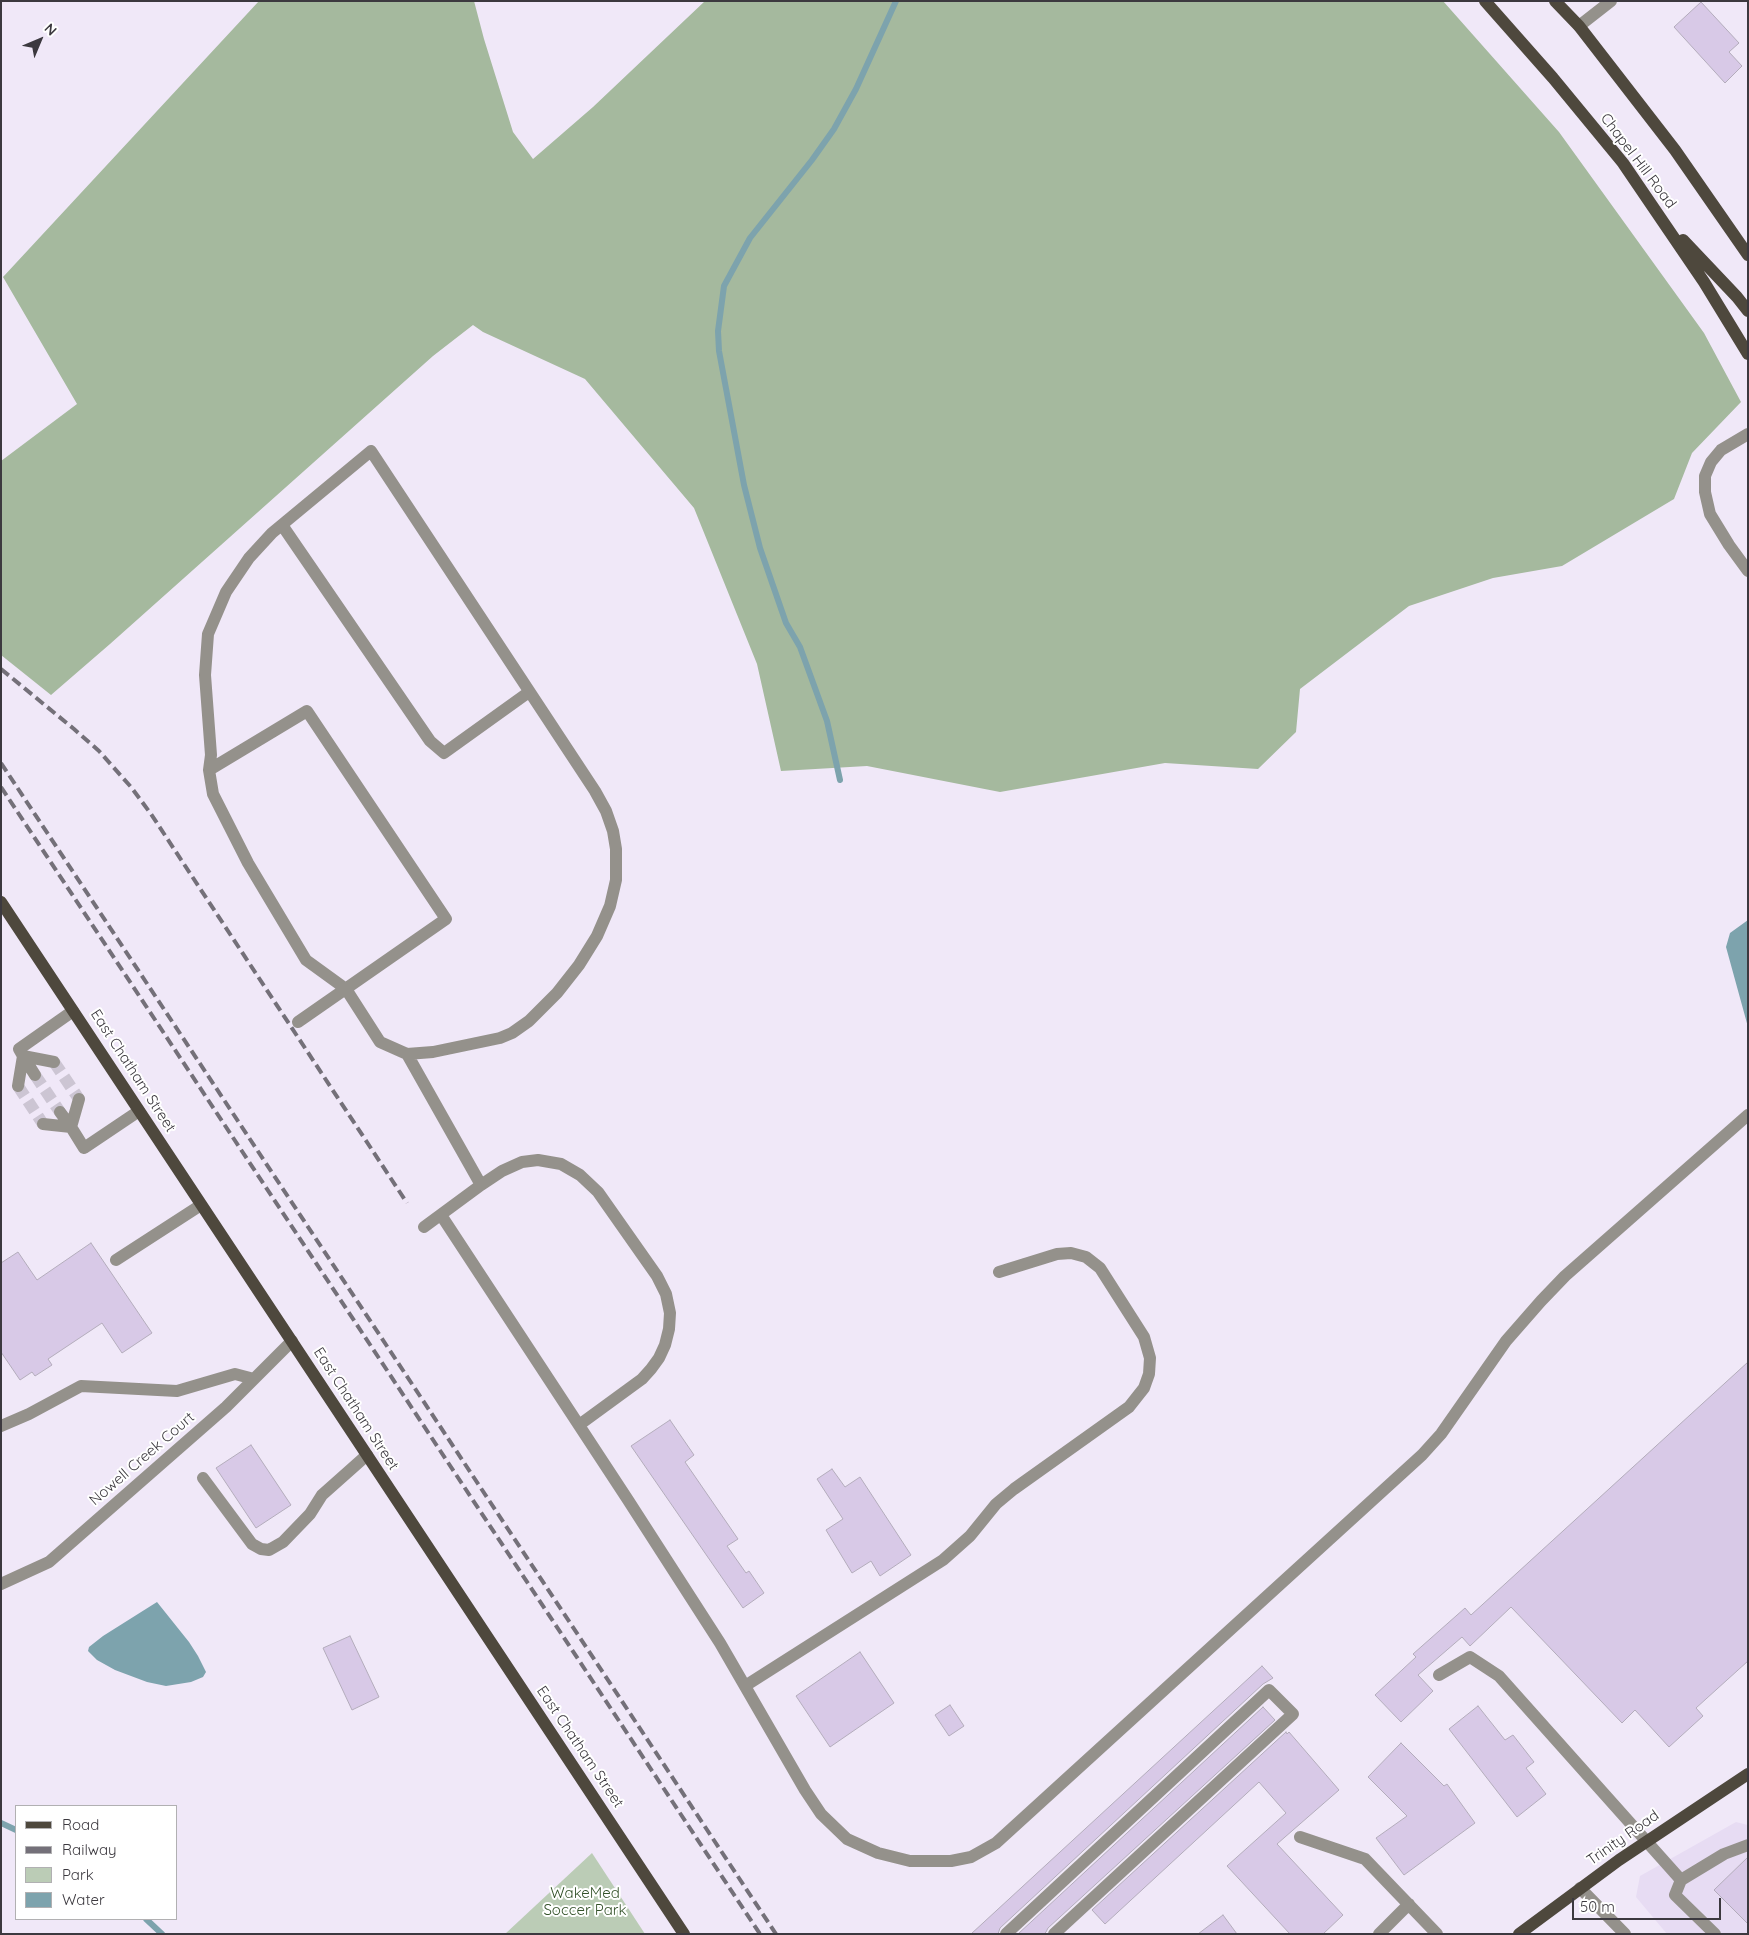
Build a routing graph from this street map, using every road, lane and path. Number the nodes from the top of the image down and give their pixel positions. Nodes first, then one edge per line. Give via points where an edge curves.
1 (1485, 1) edge
2 (1556, 1) edge
3 (1611, 1) edge
4 (1579, 26) junction
5 (1660, 217) junction
6 (1748, 255) edge
7 (1748, 311) edge
8 (1748, 354) edge
9 (1748, 434) edge
10 (282, 525) junction
11 (1748, 571) edge
12 (529, 692) junction
13 (210, 770) junction
14 (1, 902) edge
15 (346, 988) junction
16 (74, 1011) junction
17 (298, 1022) dead end
18 (407, 1054) junction
19 (23, 1056) junction
20 (54, 1062) tunnel mouth
21 (36, 1075) tunnel mouth
22 (18, 1086) tunnel mouth
23 (79, 1099) dead end
24 (139, 1111) junction
25 (60, 1112) tunnel mouth
26 (1748, 1115) edge
27 (43, 1124) dead end
28 (71, 1127) junction
29 (481, 1185) junction
30 (201, 1205) junction
31 (440, 1215) junction
32 (424, 1226) dead end
33 (116, 1260) dead end
34 (999, 1272) dead end
35 (292, 1342) junction
36 (254, 1379) junction
37 (579, 1425) junction
38 (1, 1426) edge
39 (366, 1455) junction
40 (203, 1478) dead end
41 (1, 1584) edge
42 (1439, 1675) dead end
43 (745, 1686) junction
44 (1747, 1775) edge
45 (1300, 1837) dead end
46 (1647, 1841) junction
47 (1748, 1845) edge
48 (1681, 1880) junction
49 (1580, 1888) junction
50 (1409, 1904) junction
51 (1064, 1924) junction
52 (684, 1934) edge
53 (1006, 1934) edge
54 (1054, 1934) edge
55 (1073, 1934) edge
56 (1379, 1934) edge
57 (1437, 1934) edge
58 (1519, 1934) edge
59 (1625, 1934) edge
60 (1715, 1934) edge

1 - 5 main road, Chapel Hill Road via 1623,163
2 - 4 main road
3 - 4 street
4 - 6 main road via 1675,150
5 - 7 main road
5 - 8 main road, Chapel Hill Road
9 - 11 street via 1721,450 1704,476 1710,514
10 - 12 street via 430,741 444,753
10 - 12 street via 371,451
10 - 13 street via 249,558 226,592 208,634 205,675
12 - 18 street via 606,811 616,849 616,880 610,906 579,965 557,993 512,1033 433,1052
13 - 15 street via 213,794 248,862 306,960
13 - 15 street via 307,711 446,919
14 - 16 main road, East Chatham Street
15 - 17 street
15 - 18 street via 380,1042
16 - 19 street via 19,1049
16 - 24 main road, East Chatham Street
18 - 29 street
19 - 20 street
19 - 21 street
19 - 22 street
23 - 28 street
24 - 28 street via 84,1148
24 - 30 main road, East Chatham Street
25 - 28 street
26 - 43 street via 1565,1276 1541,1301 1506,1341 1422,1455 996,1843 971,1857 950,1861 910,1861 878,1853 847,1839 821,1814
27 - 28 street
29 - 31 street
29 - 37 street via 522,1162 538,1160 561,1164 580,1175 598,1192 666,1294 669,1329 659,1358 642,1379
30 - 33 street
30 - 35 main road, East Chatham Street
31 - 32 street
31 - 37 street
34 - 43 street via 1057,1254 1071,1253 1086,1257 1100,1268 1144,1337 1150,1358 1144,1388 1129,1407 996,1504 970,1536 942,1560
35 - 36 street, Nowell Creek Court
35 - 39 main road, East Chatham Street
36 - 38 street via 235,1374 177,1391 81,1386
36 - 41 street, Nowell Creek Court via 49,1562
37 - 43 street
39 - 40 street via 322,1495 310,1514 283,1542 269,1550 252,1544
39 - 52 main road, East Chatham Street
42 - 46 street via 1470,1657 1498,1676
44 - 46 main road, Trinity Road
45 - 50 street via 1365,1859
46 - 48 street
46 - 49 main road, Trinity Road
47 - 48 street via 1724,1854
48 - 60 street via 1675,1895
49 - 58 main road, Trinity Road
49 - 59 street
50 - 56 street
50 - 57 street
51 - 53 street via 1293,1714 1269,1690
51 - 54 street
51 - 55 street

